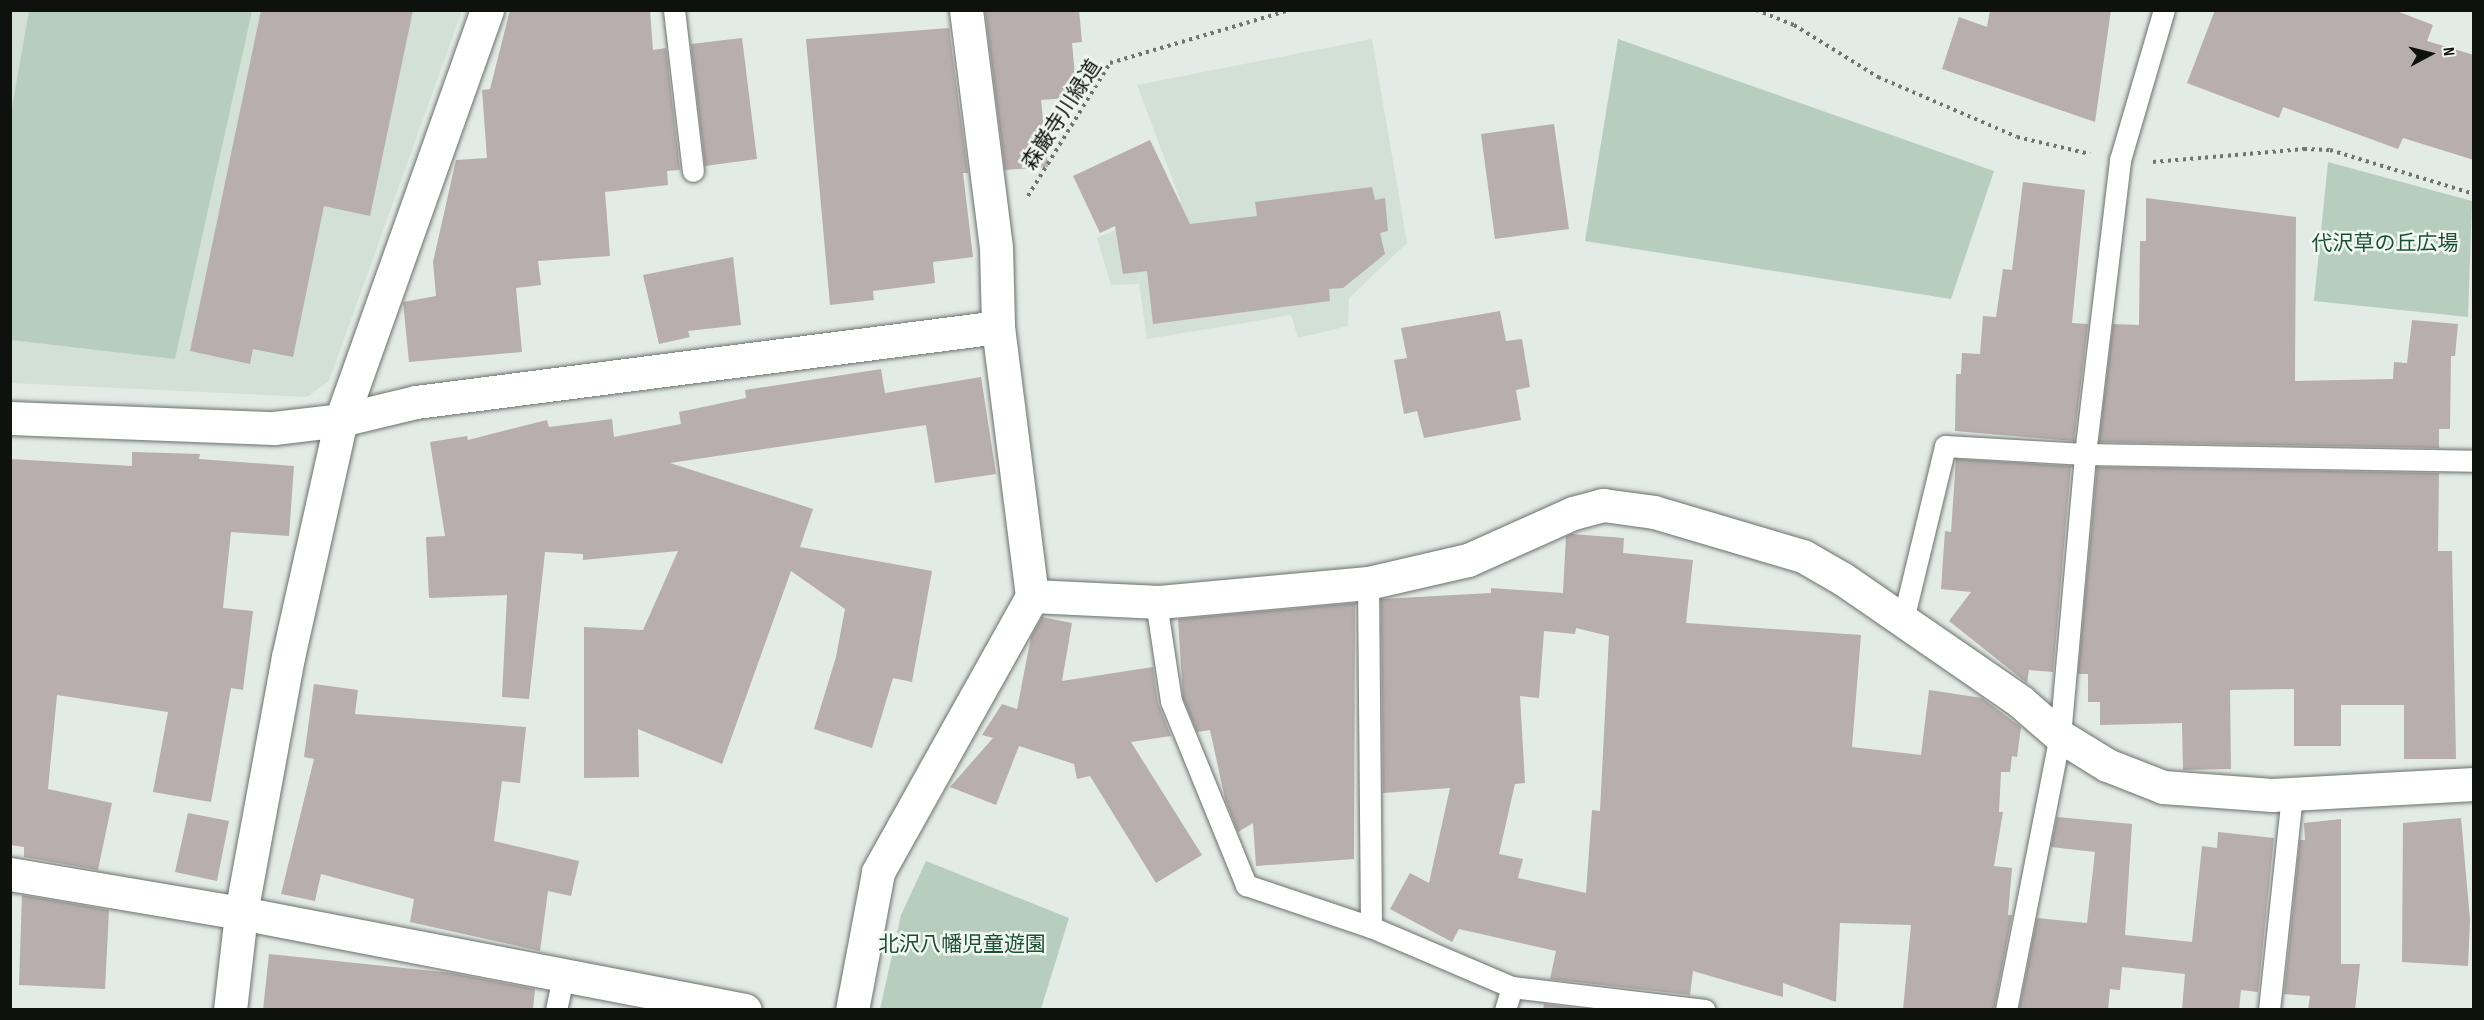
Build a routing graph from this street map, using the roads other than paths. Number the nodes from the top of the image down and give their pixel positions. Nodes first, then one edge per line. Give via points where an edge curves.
1 (487, 10) edge
2 (674, 10) edge
3 (966, 10) edge
4 (2164, 10) edge
5 (693, 171) dead end
6 (998, 327) junction
7 (10, 418) edge
8 (341, 420) junction
9 (2085, 454) junction
10 (2474, 461) edge
11 (1368, 583) junction
12 (1032, 597) junction
13 (1156, 602) junction
14 (1903, 620) junction
15 (2060, 736) junction
16 (2474, 784) edge
17 (2292, 793) junction
18 (10, 874) edge
19 (241, 913) junction
20 (1371, 927) junction
21 (564, 975) junction
22 (1512, 987) junction
23 (231, 1010) edge
24 (556, 1010) edge
25 (745, 1010) edge
26 (852, 1010) edge
27 (1505, 1010) edge
28 (1705, 1010) edge
29 (2006, 1010) edge
30 (2269, 1010) edge

1 - 8 street
2 - 5 lane
3 - 6 street via 996,248
4 - 9 lane via 2120,160
6 - 8 street via 416,402
6 - 12 street
7 - 8 street via 274,428
8 - 19 street via 288,657
9 - 10 lane
9 - 14 lane via 1945,446
9 - 15 lane
11 - 13 street
11 - 14 street via 1468,560 1573,513 1603,505 1654,512 1803,556
11 - 20 lane
12 - 13 street
12 - 26 street via 878,872
13 - 20 lane via 1171,701 1246,885
14 - 15 street via 2021,702
15 - 17 street via 2107,765 2163,787
15 - 29 lane
16 - 17 street
17 - 30 lane
18 - 19 street
19 - 21 street
19 - 23 street
20 - 22 lane
21 - 24 lane
21 - 25 street
22 - 27 lane
22 - 28 lane

